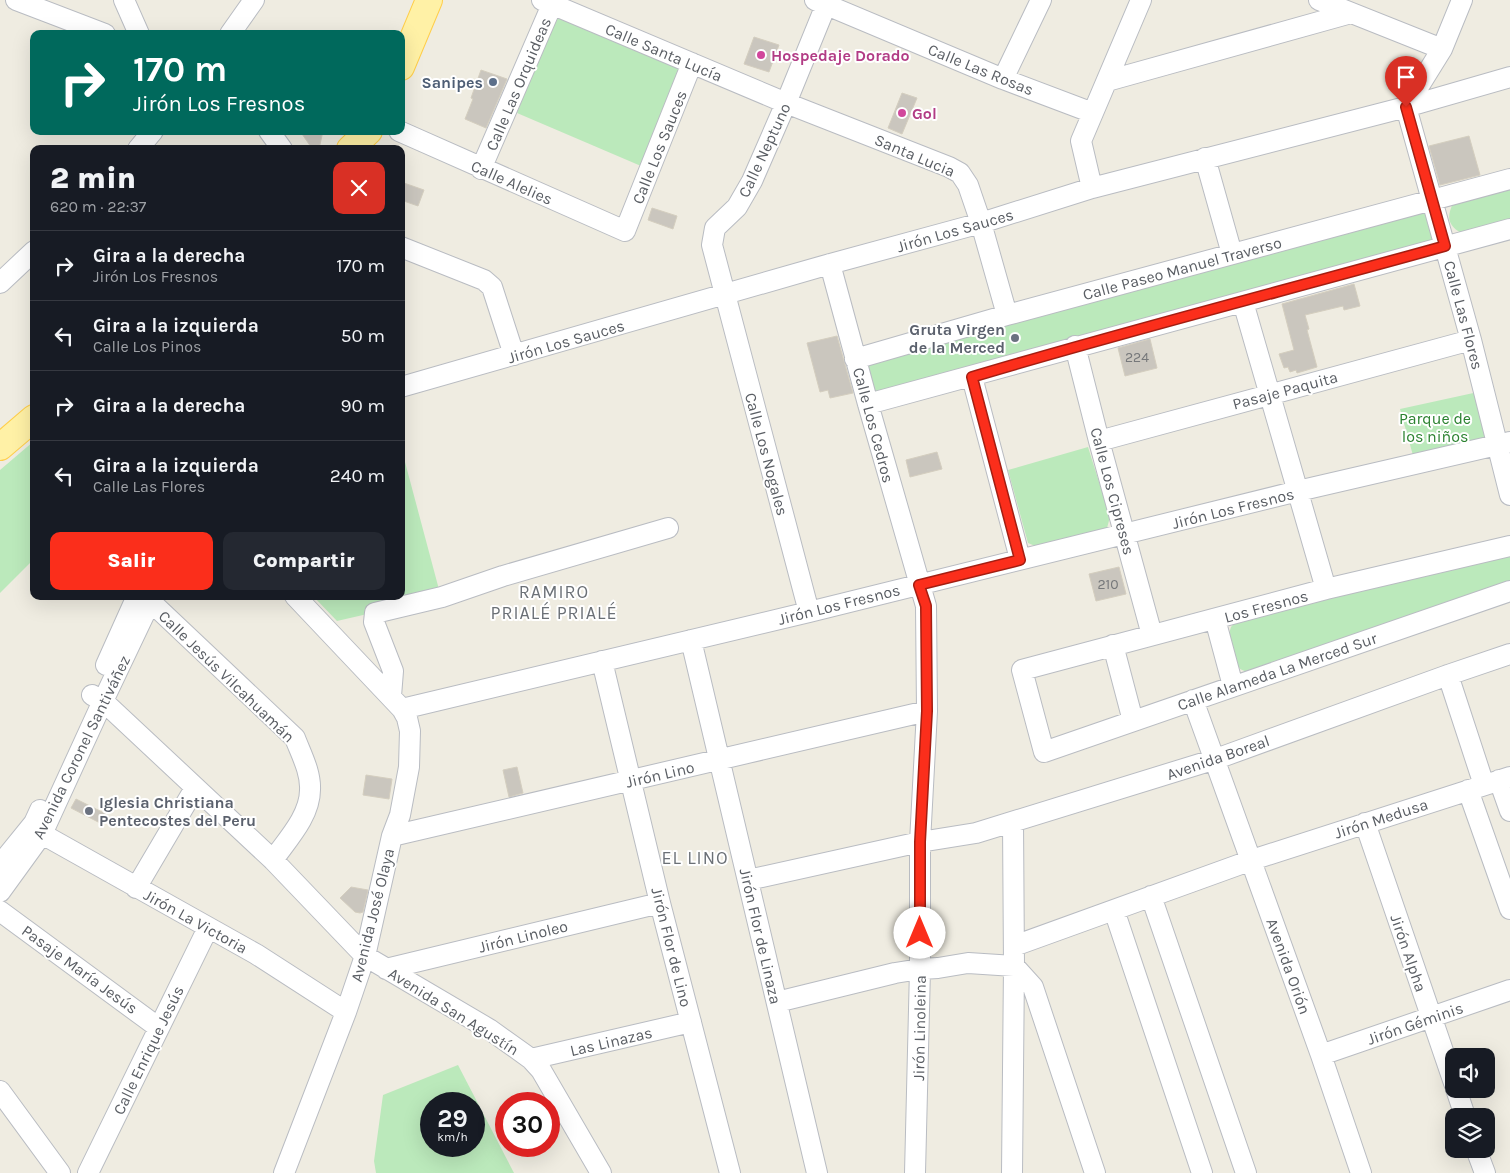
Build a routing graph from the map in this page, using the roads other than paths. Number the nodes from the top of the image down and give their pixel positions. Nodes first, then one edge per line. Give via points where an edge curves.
1 (16, 0) edge
2 (124, 0) edge
3 (254, 0) edge
4 (430, 0) edge
5 (1041, 0) edge
6 (1141, 0) edge
7 (1319, 0) edge
8 (1462, 0) edge
9 (549, 1) edge
10 (823, 2) edge
11 (1351, 13) junction
12 (95, 30) edge
13 (137, 30) edge
14 (233, 30) edge
15 (1442, 49) junction
16 (405, 58) edge
17 (692, 64) junction
18 (1510, 77) edge
19 (1003, 79) junction
20 (1107, 81) junction
21 (786, 103) junction
22 (1406, 107) junction
23 (1093, 113) junction
24 (405, 134) edge
25 (150, 135) edge
26 (365, 135) edge
27 (141, 145) edge
28 (354, 145) edge
29 (1205, 158) junction
30 (481, 168) junction
31 (1510, 179) edge
32 (1092, 188) junction
33 (1432, 201) junction
34 (981, 223) junction
35 (1510, 228) edge
36 (625, 231) joint
37 (1445, 246) junction
38 (405, 249) edge
39 (1232, 254) junction
40 (30, 255) edge
41 (830, 264) junction
42 (0, 283) edge
43 (725, 296) junction
44 (1243, 302) junction
45 (1007, 315) junction
46 (1471, 340) junction
47 (1075, 346) junction
48 (514, 355) junction
49 (855, 359) junction
50 (972, 377) junction
51 (405, 386) edge
52 (1270, 395) junction
53 (868, 404) junction
54 (30, 421) edge
55 (1099, 441) junction
56 (1504, 444) edge
57 (0, 446) edge
58 (1298, 491) junction
59 (1510, 495) edge
60 (668, 528) dead end
61 (1125, 535) junction
62 (1510, 546) edge
63 (1020, 560) junction
64 (919, 585) junction
65 (1326, 589) junction
66 (1510, 591) edge
67 (146, 600) edge
68 (149, 600) edge
69 (299, 600) edge
70 (809, 612) junction
71 (1215, 619) junction
72 (1152, 635) junction
73 (691, 640) junction
74 (1113, 645) junction
75 (1510, 654) edge
76 (602, 661) junction
77 (1448, 675) junction
78 (1233, 686) junction
79 (97, 698) junction
80 (1193, 700) junction
81 (396, 703) junction
82 (927, 711) junction
83 (1133, 721) junction
84 (1044, 752) joint
85 (1216, 759) junction
86 (720, 760) junction
87 (631, 781) junction
88 (1490, 783) edge
89 (195, 788) junction
90 (1510, 811) edge
91 (1013, 822) junction
92 (1365, 823) junction
93 (42, 834) junction
94 (392, 836) junction
95 (920, 842) junction
96 (273, 860) junction
97 (1252, 860) junction
98 (0, 865) edge
99 (748, 880) junction
100 (136, 888) junction
101 (0, 892) edge
102 (1152, 896) junction
103 (660, 903) junction
104 (1510, 909) edge
105 (1114, 910) junction
106 (0, 911) edge
107 (208, 928) junction
108 (1014, 946) junction
109 (365, 956) junction
110 (1014, 966) junction
111 (920, 969) junction
112 (386, 970) junction
113 (1510, 990) edge
114 (777, 1002) junction
115 (346, 1012) junction
116 (1431, 1017) junction
117 (691, 1022) junction
118 (159, 1028) junction
119 (1321, 1055) junction
120 (1445, 1057) edge
121 (531, 1059) junction
122 (0, 1090) edge
123 (1479, 1158) edge
124 (60, 1173) edge
125 (88, 1173) edge
126 (284, 1173) edge
127 (601, 1173) edge
128 (730, 1173) edge
129 (817, 1173) edge
130 (915, 1173) edge
131 (1012, 1173) edge
132 (1095, 1173) edge
133 (1202, 1173) edge
134 (1246, 1173) edge
135 (1361, 1173) edge
136 (1485, 1173) edge

1 - 12 street
2 - 13 street
3 - 14 street
4 - 16 main road
5 - 19 street
6 - 20 street
7 - 11 street
8 - 15 street
9 - 17 street, Calle Santa Lucía
9 - 30 street, Calle Las Orquideas
10 - 19 street, Calle Las Rosas
10 - 21 street, Calle Neptuno
11 - 15 street
11 - 20 street
15 - 22 street
17 - 21 street, Calle Santa Lucía
17 - 36 street, Calle Los Sauces
18 - 22 street, Jirón Los Sauces
19 - 23 street, Calle Las Rosas
20 - 23 street
21 - 34 street, Santa Lucia via 955,170 968,185
21 - 43 street, Calle Neptuno via 748,190 737,207 715,228 712,245
22 - 29 street, Jirón Los Sauces
22 - 33 street, Calle Las Flores
23 - 32 street via 1082,141
24 - 30 street, Calle Alelies
25 - 27 street
26 - 28 main road
29 - 32 street, Jirón Los Sauces
29 - 39 street
30 - 36 street, Calle Alelies
31 - 33 street, Calle Paseo Manuel Traverso
32 - 34 street, Jirón Los Sauces
33 - 37 street, Calle Las Flores
33 - 39 street, Calle Paseo Manuel Traverso
34 - 41 street, Jirón Los Sauces
34 - 45 street, Santa Lucia
35 - 37 street
37 - 44 street
37 - 46 street, Calle Las Flores
38 - 48 street via 484,280 492,288
39 - 45 street, Calle Paseo Manuel Traverso
40 - 42 street
41 - 43 street, Jirón Los Sauces
41 - 49 street, Calle Los Cedros
43 - 48 street, Jirón Los Sauces
43 - 70 street, Calle Los Nogales
44 - 47 street
44 - 52 street
45 - 49 street, Calle Paseo Manuel Traverso
46 - 52 street, Pasaje Paquita
46 - 56 street, Calle Las Flores
47 - 50 street
47 - 55 street, Calle Los Cipreses
48 - 51 street, Jirón Los Sauces
49 - 53 street, Calle Los Cedros
50 - 53 street
50 - 63 street
52 - 55 street, Pasaje Paquita
52 - 58 street
53 - 64 street, Calle Los Cedros
54 - 57 main road
55 - 61 street, Calle Los Cipreses
56 - 58 street, Jirón Los Fresnos
56 - 59 street, Calle Las Flores
58 - 61 street, Jirón Los Fresnos
58 - 65 street
60 - 81 street via 442,597 375,613 374,622 393,671
61 - 63 street, Jirón Los Fresnos
61 - 72 street, Calle Los Cipreses
62 - 65 street, Los Fresnos
63 - 64 street, Jirón Los Fresnos
64 - 70 street, Jirón Los Fresnos
64 - 82 street, Jirón Linoleina via 926,606
65 - 71 street, Los Fresnos
66 - 78 street, Calle Alameda La Merced Sur
67 - 79 street, Avenida Coronel Santiváñez
68 - 96 street, Calle Jesús Vilcahuamán via 294,738 306,766 310,790 307,811
69 - 81 street
70 - 73 street, Jirón Los Fresnos
71 - 72 street, Los Fresnos
71 - 78 street
72 - 74 street, Los Fresnos
73 - 76 street, Jirón Los Fresnos
73 - 86 street, Jirón Flor de Linaza
74 - 83 street
74 - 84 street, Los Fresnos via 1022,670
75 - 77 street, Avenida Boreal
76 - 81 street, Jirón Los Fresnos
76 - 87 street, Jirón Flor de Lino
77 - 85 street, Avenida Boreal
77 - 88 street
78 - 80 street, Calle Alameda La Merced Sur
79 - 89 street, Avenida San Agustín
79 - 93 street, Avenida Coronel Santiváñez
79 - 98 street, Avenida Coronel Santiváñez via 34,823
80 - 83 street, Calle Alameda La Merced Sur
80 - 85 street, Avenida Orión
81 - 94 street, Avenida José Olaya via 407,718 410,755 400,815
82 - 86 street, Jirón Lino
82 - 95 street, Jirón Linoleina
83 - 84 street, Calle Alameda La Merced Sur
85 - 91 street, Avenida Boreal
85 - 97 street, Avenida Orión
86 - 87 street, Jirón Lino
86 - 99 street, Jirón Flor de Linaza
87 - 94 street, Jirón Lino
87 - 103 street, Jirón Flor de Lino
88 - 90 street
88 - 92 street, Jirón Medusa
88 - 104 street
89 - 96 street, Avenida San Agustín
89 - 100 street
91 - 95 street, Avenida Boreal via 976,833
91 - 108 street
92 - 97 street, Jirón Medusa
92 - 116 street, Jirón Alpha
93 - 100 street, Jirón La Victoria
93 - 101 street, Avenida Coronel Santiváñez
94 - 109 street, Avenida José Olaya
95 - 99 street
95 - 111 street, Jirón Linoleina
96 - 109 street, Avenida San Agustín
97 - 102 street, Jirón Medusa
97 - 119 street, Avenida Orión
99 - 114 street, Jirón Flor de Linaza
100 - 107 street, Jirón La Victoria
102 - 105 street, Jirón Medusa
102 - 134 street
103 - 112 street, Jirón Linoleo
103 - 117 street, Jirón Flor de Lino
105 - 108 street, Jirón Medusa
105 - 133 street
106 - 118 street, Pasaje María Jesús
107 - 115 street, Jirón La Victoria via 256,954
107 - 118 street, Calle Enrique Jesús
108 - 110 street
109 - 112 street, Avenida San Agustín
109 - 115 street, Avenida José Olaya
110 - 111 street via 968,963
110 - 131 street
110 - 132 street via 1033,987
111 - 114 street
111 - 130 street, Jirón Linoleina
112 - 121 street, Avenida San Agustín via 489,1029
113 - 116 street, Jirón Géminis
114 - 129 street, Jirón Flor de Linaza
115 - 126 street, Avenida José Olaya
116 - 119 street, Jirón Géminis
116 - 120 street, Jirón Alpha
117 - 121 street, Las Linazas
117 - 128 street, Jirón Flor de Lino
118 - 125 street, Calle Enrique Jesús
119 - 135 street, Avenida Orión
121 - 127 street, Avenida San Agustín via 541,1070
122 - 124 street
123 - 136 street

